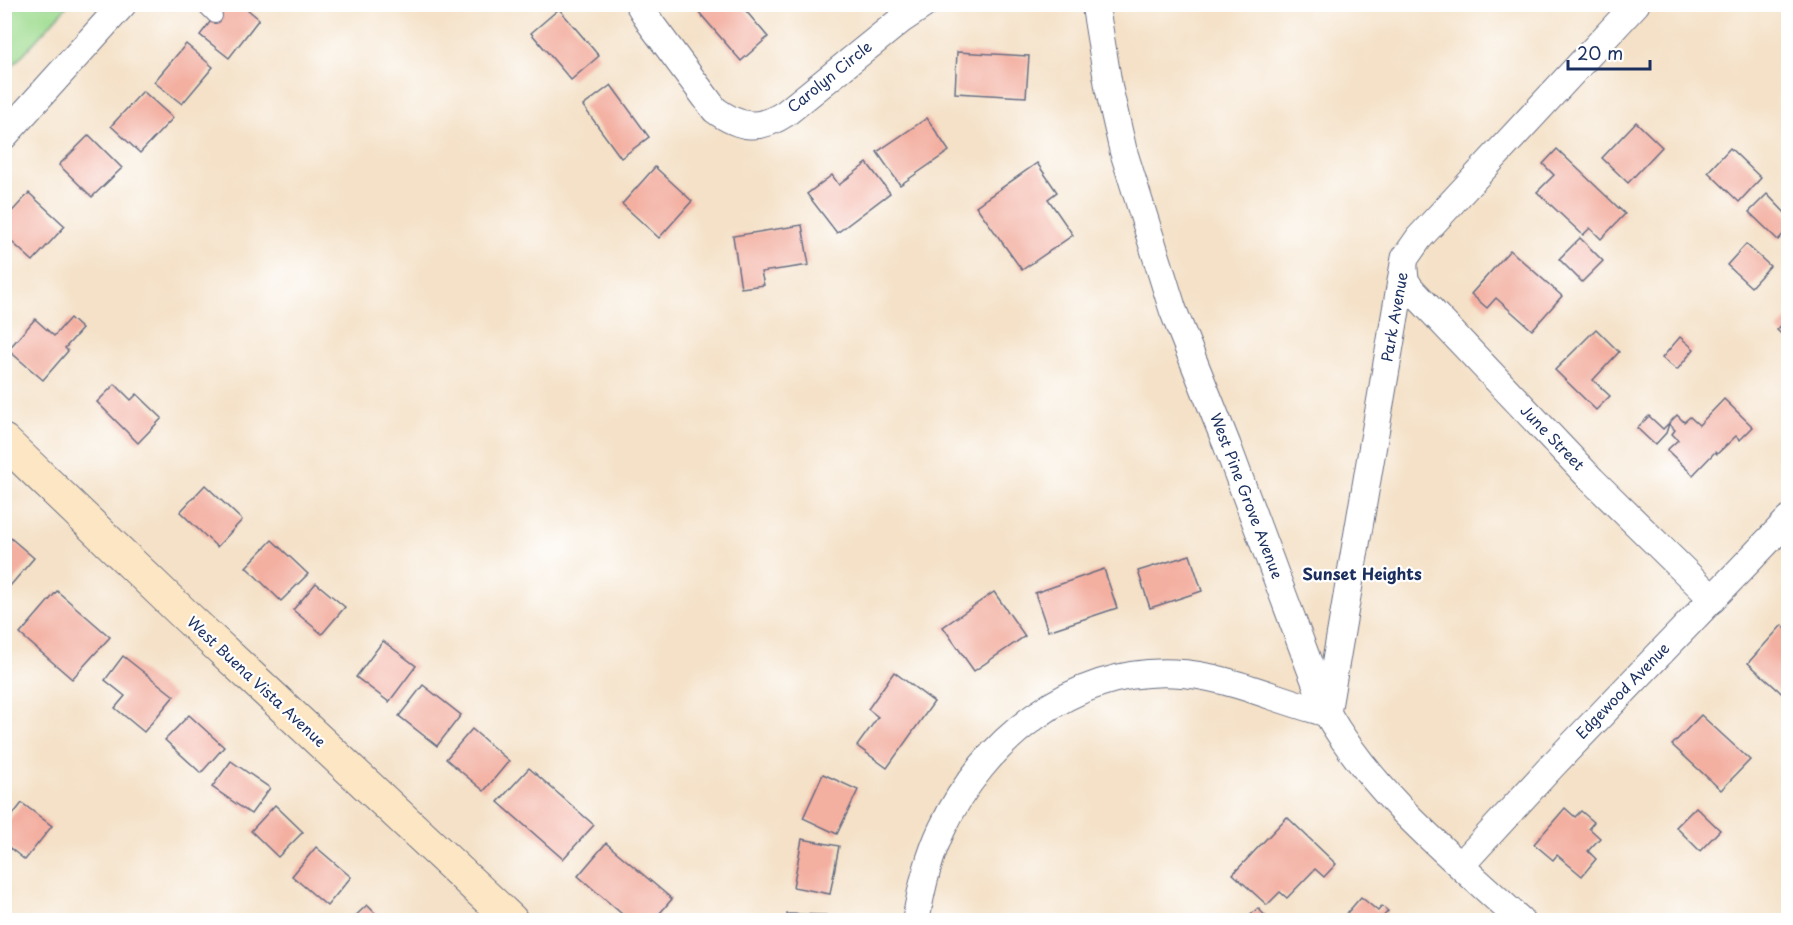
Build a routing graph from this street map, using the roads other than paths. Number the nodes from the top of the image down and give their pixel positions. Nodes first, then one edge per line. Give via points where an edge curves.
1 (123, 4) edge
2 (203, 4) edge
3 (639, 4) edge
4 (925, 4) edge
5 (1095, 4) edge
6 (1636, 4) edge
7 (215, 16) dead end
8 (4, 136) edge
9 (1404, 269) junction
10 (4, 441) edge
11 (1788, 520) edge
12 (1713, 599) junction
13 (1327, 713) junction
14 (1461, 865) junction
15 (511, 921) edge
16 (916, 921) edge
17 (1520, 921) edge

1 - 8 street
2 - 7 lane
3 - 4 street, Carolyn Circle via 715,110 742,124 758,125 773,122 786,113
5 - 13 street, West Pine Grove Avenue via 1123,150 1173,310
6 - 9 street, Park Avenue via 1419,238 1405,258
9 - 12 street, June Street via 1410,288 1592,480
9 - 13 street, Park Avenue
10 - 15 street, West Buena Vista Avenue
11 - 12 street, Edgewood Avenue
12 - 14 street, Edgewood Avenue
13 - 14 street, West Pine Grove Avenue via 1343,741 1379,784
13 - 16 street via 1230,681 1173,672 1115,678 1061,699 1007,739 964,790 942,828 930,860
14 - 17 street, West Pine Grove Avenue

